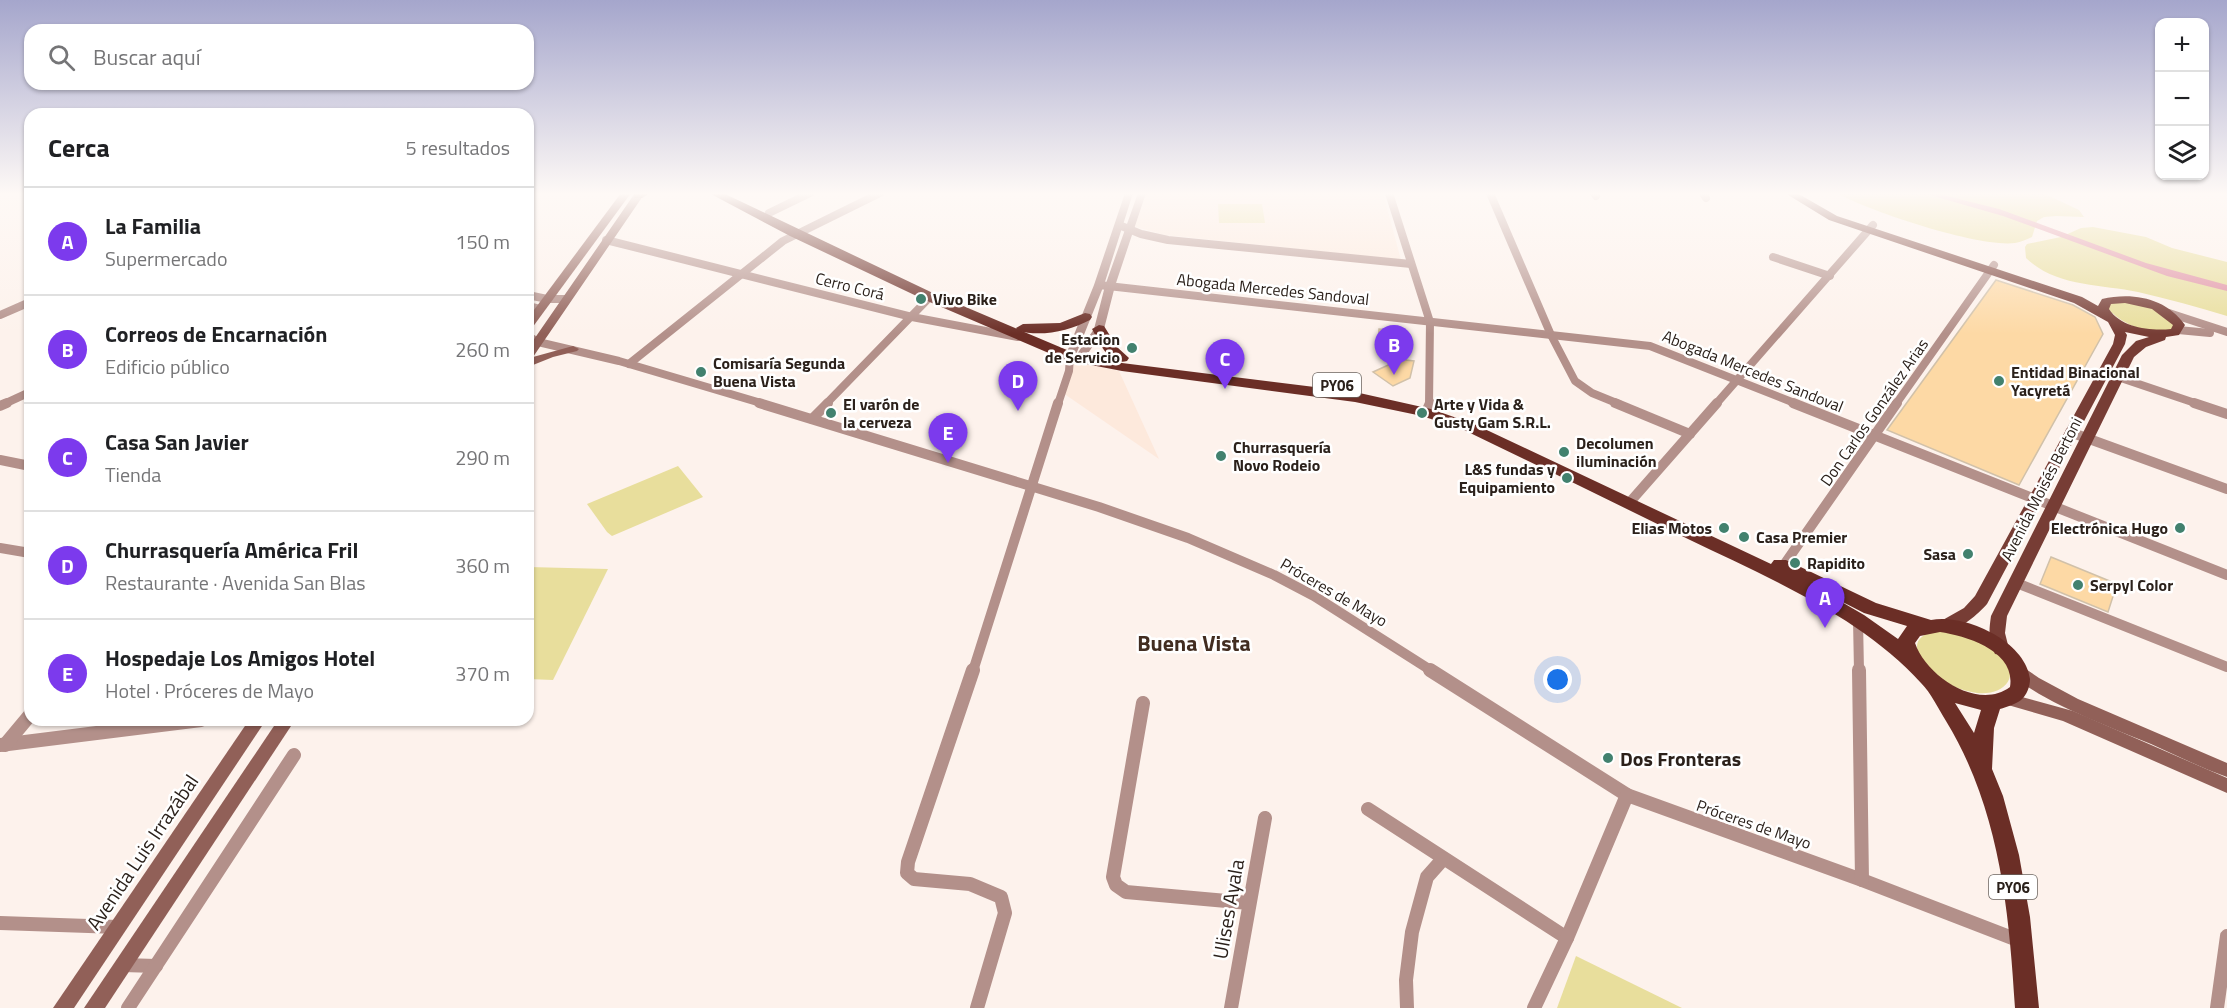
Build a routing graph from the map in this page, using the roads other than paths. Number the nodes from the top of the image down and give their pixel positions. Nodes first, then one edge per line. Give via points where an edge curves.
1 (597, 240) edge
2 (606, 240) joint
3 (788, 240) edge
4 (818, 240) edge
5 (820, 240) edge
6 (1114, 240) edge
7 (1127, 240) edge
8 (1168, 240) edge
9 (1404, 240) edge
10 (1510, 240) edge
11 (1860, 240) edge
12 (1907, 240) edge
13 (1773, 257) dead end
14 (1411, 264) junction
15 (1992, 268) junction
16 (742, 275) junction
17 (1830, 276) junction
18 (1099, 285) junction
19 (1110, 286) junction
20 (534, 296) edge
21 (930, 297) junction
22 (547, 299) junction
23 (566, 299) junction
24 (2120, 299) junction
25 (24, 305) edge
26 (534, 308) edge
27 (540, 309) junction
28 (2169, 313) junction
29 (0, 315) edge
30 (912, 317) junction
31 (1085, 317) junction
32 (2109, 317) junction
33 (534, 318) edge
34 (1430, 322) junction
35 (548, 326) junction
36 (1099, 329) junction
37 (2172, 332) junction
38 (1021, 333) junction
39 (2227, 333) edge
40 (1551, 335) junction
41 (534, 338) edge
42 (534, 339) edge
43 (559, 347) junction
44 (573, 350) junction
45 (1075, 357) junction
46 (1122, 357) junction
47 (534, 361) edge
48 (629, 364) junction
49 (2103, 372) junction
50 (2119, 377) junction
51 (1738, 380) junction
52 (24, 395) edge
53 (0, 406) edge
54 (1428, 408) junction
55 (2227, 414) edge
56 (812, 420) junction
57 (2070, 432) junction
58 (1690, 434) junction
59 (1876, 436) junction
60 (2087, 437) junction
61 (0, 460) edge
62 (24, 465) edge
63 (1029, 486) junction
64 (2227, 489) edge
65 (1634, 498) junction
66 (2034, 499) junction
67 (2053, 507) junction
68 (0, 548) edge
69 (24, 552) edge
70 (1780, 570) junction
71 (2227, 575) edge
72 (2014, 582) junction
73 (1858, 620) junction
74 (1937, 626) junction
75 (2001, 649) junction
76 (1909, 657) junction
77 (2227, 667) edge
78 (2017, 669) junction
79 (1931, 682) junction
80 (2000, 700) junction
81 (1143, 703) dead end
82 (24, 722) edge
83 (155, 726) edge
84 (254, 726) edge
85 (283, 726) edge
86 (2, 746) edge
87 (294, 755) dead end
88 (1982, 770) junction
89 (2227, 770) edge
90 (2227, 786) edge
91 (1627, 795) junction
92 (1368, 809) dead end
93 (1265, 818) dead end
94 (1443, 859) junction
95 (1863, 880) junction
96 (1249, 903) junction
97 (0, 922) edge
98 (118, 927) junction
99 (2227, 936) edge
100 (1567, 938) junction
101 (2020, 941) junction
102 (123, 965) junction
103 (156, 966) junction
104 (63, 1008) edge
105 (94, 1008) edge
106 (128, 1008) edge
107 (977, 1008) edge
108 (1231, 1008) edge
109 (1407, 1008) edge
110 (1534, 1008) edge
111 (2027, 1008) edge
112 (2217, 1008) edge

1 - 22 main road
2 - 16 street, Cerro Corá
2 - 23 main road
3 - 16 street
4 - 21 highway, PY06
5 - 38 highway, PY06
6 - 18 street
7 - 19 street
8 - 14 street
9 - 14 street
10 - 40 street
11 - 17 street
12 - 15 main road
13 - 17 street
14 - 34 street
15 - 24 main road
15 - 32 main road via 2078,300
15 - 59 street, Don Carlos González Arias
16 - 30 street, Cerro Corá
16 - 48 street
17 - 51 street
18 - 19 street, Abogada Mercedes Sandoval
18 - 31 street
19 - 34 street, Abogada Mercedes Sandoval
19 - 36 street
20 - 22 street
21 - 30 street
21 - 38 highway, PY06
22 - 23 street
22 - 27 main road
23 - 35 main road
24 - 28 main road via 2140,301
24 - 32 main road via 2106,302 2103,309
25 - 29 street
26 - 27 street
27 - 33 main road
28 - 37 main road via 2179,325
28 - 39 street
30 - 38 street, Cerro Corá
30 - 56 street
31 - 38 highway via 1074,324
31 - 45 street
32 - 37 main road via 2138,332
32 - 49 main road, Avenida Moisés Bertoni via 2121,340
34 - 40 street, Abogada Mercedes Sandoval
34 - 54 street
35 - 41 main road
35 - 43 street
36 - 45 street
36 - 46 highway via 1111,350
37 - 39 street
37 - 50 main road, Avenida Moisés Bertoni via 2133,349
38 - 45 highway, PY06
40 - 51 street, Abogada Mercedes Sandoval via 1650,346
40 - 58 street via 1570,374 1582,388
42 - 43 street, Próceres de Mayo
43 - 44 street, Próceres de Mayo
44 - 47 main road
44 - 48 street, Próceres de Mayo
45 - 46 highway, PY06
45 - 54 highway, PY06 via 1157,372
45 - 63 street
46 - 54 highway, PY06 via 1344,386
48 - 56 street, Próceres de Mayo
49 - 50 street
49 - 57 main road, Avenida Moisés Bertoni
50 - 55 street
50 - 60 main road, Avenida Moisés Bertoni
51 - 58 street
51 - 59 street, Abogada Mercedes Sandoval
52 - 53 street
54 - 65 highway, PY06
56 - 63 street, Próceres de Mayo
57 - 60 street
57 - 66 main road, Avenida Moisés Bertoni
58 - 65 street
59 - 66 street, Abogada Mercedes Sandoval
59 - 70 street, Don Carlos González Arias
60 - 64 street
60 - 67 main road, Avenida Moisés Bertoni
61 - 62 street
63 - 91 street, Próceres de Mayo via 1159,528 1285,579
63 - 107 street via 936,787 908,862 907,873 914,879 973,884 1001,897 1005,913
65 - 70 highway, PY06
66 - 67 street, Abogada Mercedes Sandoval
66 - 74 main road, Avenida Moisés Bertoni via 1981,600 1970,612
67 - 71 street, Abogada Mercedes Sandoval
67 - 72 main road, Avenida Moisés Bertoni
68 - 69 street
70 - 73 highway, PY06
70 - 74 highway, PY06 via 1870,608
72 - 75 main road, Avenida Moisés Bertoni via 1996,624
72 - 77 street
73 - 76 highway, PY06
73 - 95 street
74 - 75 highway, PY06 via 1975,633
74 - 76 highway via 1917,629 1910,635
75 - 78 highway, PY06
76 - 79 highway, PY06
78 - 80 highway, PY06 via 2020,684 2016,693
78 - 89 main road via 2065,699
79 - 80 highway, PY06 via 1976,701
79 - 88 highway, PY06 via 1956,719
80 - 88 highway, PY06 via 1984,728
80 - 90 main road via 2067,716
81 - 96 street via 1113,877 1116,885 1126,891
82 - 86 street
83 - 86 street
84 - 98 main road, Avenida Luis Irrazábal
85 - 102 main road
87 - 103 street
88 - 101 highway, PY06 via 2004,836
91 - 95 street, Próceres de Mayo
91 - 100 street
92 - 94 street
93 - 96 street, Ulises Ayala
94 - 100 street
94 - 109 street via 1427,877 1417,912 1408,958
95 - 101 street, Próceres de Mayo
96 - 108 street, Ulises Ayala
97 - 98 street
98 - 104 main road, Avenida Luis Irrazábal
99 - 112 street
100 - 110 street
101 - 111 highway, PY06
102 - 103 street
102 - 105 main road
103 - 106 street

